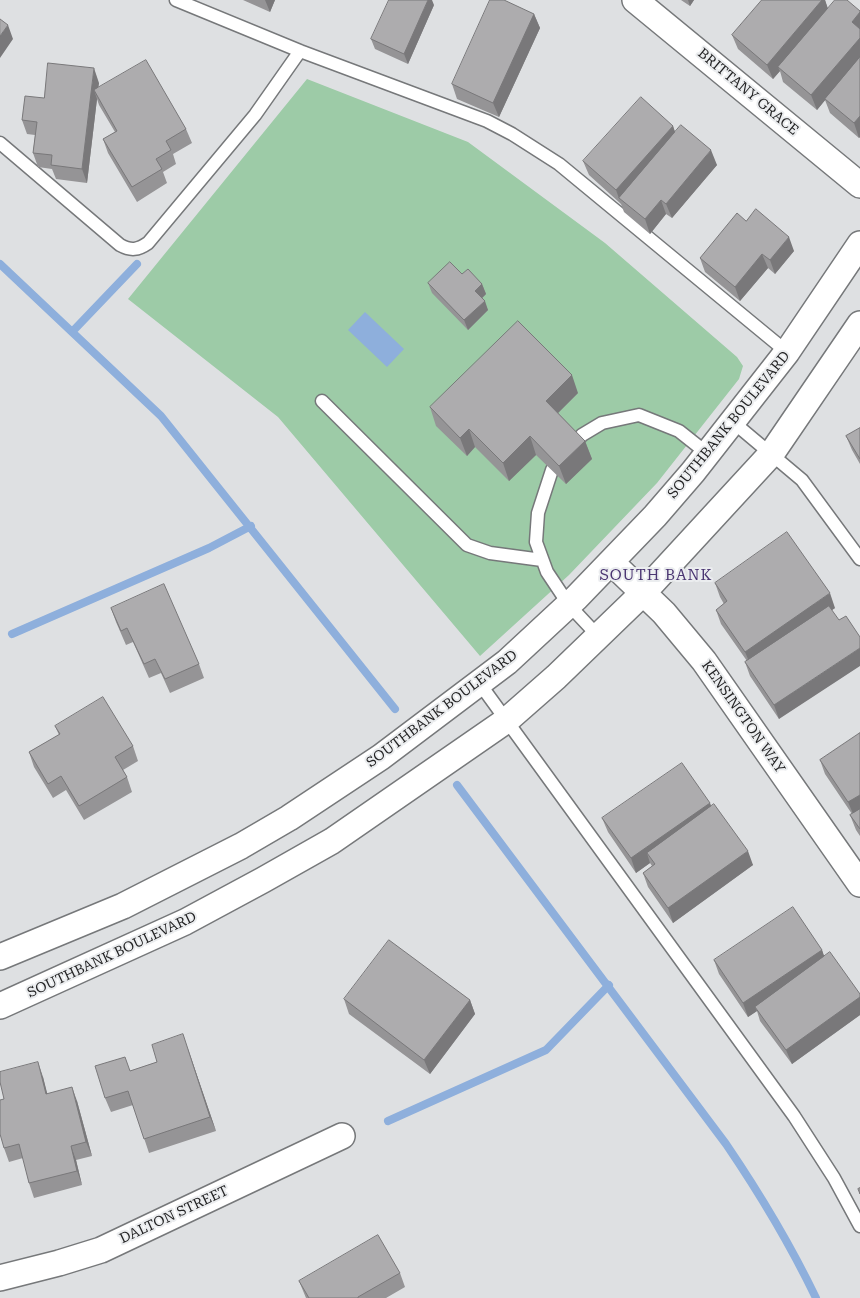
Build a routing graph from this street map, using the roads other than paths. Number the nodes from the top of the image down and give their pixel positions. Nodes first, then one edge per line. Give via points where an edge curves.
1 (176, 0) edge
2 (634, 0) edge
3 (300, 51) junction
4 (0, 143) edge
5 (860, 185) edge
6 (860, 244) edge
7 (860, 324) edge
8 (788, 352) junction
9 (322, 401) dead end
10 (734, 422) junction
11 (772, 453) junction
12 (708, 454) junction
13 (860, 559) edge
14 (542, 560) junction
15 (611, 562) junction
16 (643, 593) junction
17 (569, 605) junction
18 (598, 636) junction
19 (480, 684) junction
20 (507, 720) junction
21 (860, 884) edge
22 (0, 957) edge
23 (0, 1006) edge
24 (342, 1136) dead end
25 (860, 1226) edge
26 (0, 1278) edge

1 - 3 lane
2 - 5 street, BRITTANY GRACE
3 - 4 lane via 255,115 141,248 134,250 120,245
3 - 8 lane via 487,121 535,148 559,164
6 - 8 street, SOUTHBANK BOULEVARD
7 - 11 street, SOUTHBANK BOULEVARD
8 - 10 street, SOUTHBANK BOULEVARD
9 - 14 lane via 467,545 490,553
10 - 11 lane
10 - 12 street, SOUTHBANK BOULEVARD
11 - 13 lane via 817,498
11 - 16 street, SOUTHBANK BOULEVARD
12 - 14 lane via 679,431 639,415 602,423 582,435 547,480 537,523 536,542
12 - 15 street, SOUTHBANK BOULEVARD via 656,516
14 - 17 lane
15 - 16 street, KENSINGTON WAY
15 - 17 street, SOUTHBANK BOULEVARD
16 - 18 street, SOUTHBANK BOULEVARD
16 - 21 street, KENSINGTON WAY via 704,661
17 - 18 lane
17 - 19 street, SOUTHBANK BOULEVARD
18 - 20 street, SOUTHBANK BOULEVARD
19 - 20 lane
19 - 22 street, SOUTHBANK BOULEVARD via 381,757 241,846 123,906
20 - 23 street, SOUTHBANK BOULEVARD via 332,840 272,876 186,922
20 - 25 lane via 794,1116
24 - 26 street, DALTON STREET via 101,1250 60,1264

